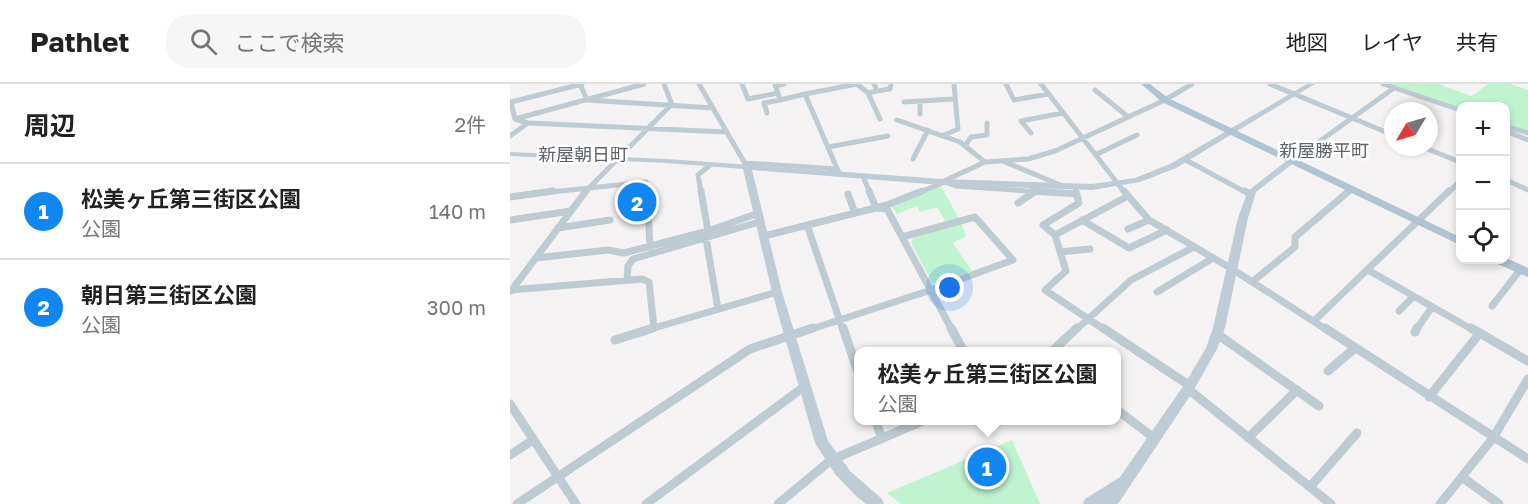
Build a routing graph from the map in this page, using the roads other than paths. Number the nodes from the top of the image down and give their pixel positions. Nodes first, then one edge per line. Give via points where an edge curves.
1 (581, 84) edge
2 (644, 84) edge
3 (664, 84) edge
4 (699, 84) edge
5 (742, 84) edge
6 (784, 84) edge
7 (874, 84) edge
8 (891, 84) edge
9 (954, 84) edge
10 (1006, 84) edge
11 (1041, 84) edge
12 (1145, 84) edge
13 (1270, 84) edge
14 (1312, 84) edge
15 (1383, 84) edge
16 (775, 85) edge
17 (1187, 85) edge
18 (1393, 89) junction
19 (1095, 90) dead end
20 (876, 91) junction
21 (868, 93) junction
22 (805, 94) junction
23 (1048, 94) junction
24 (1295, 94) junction
25 (779, 97) junction
26 (954, 99) junction
27 (587, 100) junction
28 (1165, 100) junction
29 (920, 101) junction
30 (904, 102) dead end
31 (670, 106) junction
32 (713, 108) junction
33 (1456, 108) edge
34 (767, 113) dead end
35 (1063, 113) junction
36 (1456, 113) edge
37 (920, 114) dead end
38 (1127, 116) junction
39 (1353, 118) junction
40 (515, 119) junction
41 (880, 119) dead end
42 (897, 120) dead end
43 (528, 123) junction
44 (987, 123) dead end
45 (1510, 127) edge
46 (648, 129) junction
47 (928, 130) junction
48 (1384, 131) edge
49 (726, 132) junction
50 (1231, 132) junction
51 (1032, 133) dead end
52 (1510, 133) edge
53 (1528, 133) edge
54 (942, 135) junction
55 (1137, 135) dead end
56 (510, 136) edge
57 (888, 136) dead end
58 (1083, 137) junction
59 (1528, 140) edge
60 (965, 146) junction
61 (828, 147) junction
62 (1438, 153) edge
63 (510, 154) edge
64 (1097, 154) junction
65 (913, 159) dead end
66 (1184, 159) junction
67 (616, 160) junction
68 (1456, 160) edge
69 (1002, 161) junction
70 (1292, 161) junction
71 (985, 162) junction
72 (710, 165) junction
73 (746, 165) junction
74 (838, 171) junction
75 (863, 176) junction
76 (944, 182) junction
77 (1510, 182) edge
78 (1120, 184) junction
79 (590, 186) junction
80 (1456, 186) edge
81 (1064, 187) junction
82 (1351, 189) junction
83 (1528, 190) edge
84 (1036, 191) junction
85 (1076, 191) junction
86 (848, 194) dead end
87 (1250, 194) junction
88 (1128, 196) junction
89 (510, 197) edge
90 (1018, 203) dead end
91 (876, 207) junction
92 (571, 211) junction
93 (855, 213) junction
94 (758, 218) junction
95 (510, 220) edge
96 (610, 220) dead end
97 (1082, 220) junction
98 (1149, 220) junction
99 (1419, 221) junction
100 (807, 225) junction
101 (558, 228) junction
102 (1128, 230) dead end
103 (1167, 230) junction
104 (707, 235) junction
105 (1055, 235) junction
106 (764, 236) junction
107 (902, 237) junction
108 (1456, 239) edge
109 (650, 247) junction
110 (1192, 248) dead end
111 (1090, 249) dead end
112 (1060, 252) junction
113 (536, 258) junction
114 (1213, 258) junction
115 (1509, 264) edge
116 (1232, 269) junction
117 (1368, 270) junction
118 (1525, 270) edge
119 (627, 280) junction
120 (1252, 282) junction
121 (512, 287) edge
122 (931, 290) junction
123 (777, 292) junction
124 (1157, 292) dead end
125 (1413, 297) junction
126 (1492, 306) dead end
127 (1432, 307) junction
128 (718, 309) junction
129 (1399, 311) dead end
130 (1088, 318) junction
131 (839, 320) junction
132 (1314, 321) junction
133 (654, 328) junction
134 (1415, 332) dead end
135 (1217, 334) junction
136 (1479, 334) junction
137 (790, 337) junction
138 (615, 340) dead end
139 (962, 347) edge
140 (1055, 347) edge
141 (1355, 348) junction
142 (854, 361) edge
143 (1528, 361) edge
144 (1328, 371) dead end
145 (1528, 379) edge
146 (805, 386) junction
147 (1189, 388) junction
148 (1297, 390) junction
149 (1430, 397) junction
150 (510, 404) edge
151 (1319, 406) dead end
152 (1121, 413) edge
153 (877, 425) edge
154 (913, 425) edge
155 (1357, 433) dead end
156 (882, 438) junction
157 (1154, 438) junction
158 (1248, 438) junction
159 (1493, 438) junction
160 (533, 440) junction
161 (510, 455) edge
162 (1528, 459) edge
163 (831, 460) junction
164 (558, 477) junction
165 (1462, 477) junction
166 (1125, 480) junction
167 (1310, 487) junction
168 (517, 504) edge
169 (576, 504) edge
170 (646, 504) edge
171 (778, 504) edge
172 (877, 504) edge
173 (1090, 504) edge
174 (1110, 504) edge
175 (1331, 504) edge
176 (1440, 504) edge
177 (1499, 504) edge

1 - 27 street
1 - 40 street via 511,102
2 - 27 street
3 - 31 street
4 - 32 street
5 - 25 street via 748,99
6 - 16 street
7 - 20 street
8 - 20 street via 890,89
9 - 26 street
10 - 23 street via 1014,100
11 - 23 street
12 - 28 main road
13 - 24 street
14 - 24 street
15 - 18 street
16 - 25 street
17 - 28 street
18 - 33 street
18 - 36 street
18 - 39 street
19 - 38 street
20 - 21 street
21 - 22 street via 857,84
21 - 41 street
22 - 25 street
22 - 61 street
23 - 35 street
24 - 39 street
24 - 50 street
25 - 34 street via 764,103
26 - 29 street
26 - 54 street via 958,129
27 - 31 street
27 - 40 street
28 - 38 street
28 - 50 main road
29 - 30 street
29 - 37 street
31 - 32 street
31 - 46 street
32 - 49 street
35 - 51 street via 1021,121
35 - 58 street
38 - 58 street
39 - 48 street
39 - 70 street
40 - 43 street
42 - 47 street
43 - 46 street
43 - 56 street
44 - 60 street via 987,135 971,137
45 - 53 street
46 - 49 street
46 - 67 street
47 - 54 street
47 - 65 street
49 - 73 street
50 - 66 street
50 - 70 main road
52 - 59 street
54 - 60 street
55 - 64 street
57 - 61 street
58 - 64 street
58 - 69 street via 1040,156
60 - 71 street
61 - 74 street
62 - 68 street
63 - 67 street
64 - 78 street
66 - 78 street via 1156,174
66 - 87 street
67 - 72 street
67 - 79 street
69 - 71 street
69 - 81 street
70 - 82 main road
70 - 87 street
71 - 76 street
72 - 73 street
72 - 104 street via 698,175
73 - 74 street
73 - 94 street
74 - 75 street
75 - 76 street
75 - 91 street
76 - 81 street
76 - 84 street
76 - 91 street
77 - 83 street
78 - 85 street
78 - 88 street
79 - 89 street
79 - 92 street
79 - 109 street via 646,182
80 - 99 street
81 - 85 street
82 - 99 main road
82 - 120 street via 1294,237 1295,247
84 - 85 street
84 - 90 street
85 - 105 street via 1079,203 1043,225
86 - 93 street
87 - 116 street
88 - 97 street
88 - 98 street
91 - 93 street
91 - 107 street via 887,209
92 - 95 street
92 - 101 street
93 - 100 street
94 - 104 street
94 - 106 street
96 - 101 street
97 - 103 street via 1129,248
97 - 105 street
98 - 102 street
98 - 103 street
99 - 108 main road
99 - 117 street
100 - 106 street
100 - 131 street
101 - 113 street
103 - 114 street
104 - 109 street
104 - 119 street via 633,259
104 - 128 street
105 - 112 street
106 - 123 street
107 - 122 street
107 - 122 street via 975,217 1013,260
109 - 113 street via 624,253 608,250
110 - 130 street via 1138,275
111 - 112 street
112 - 130 street via 1066,271 1045,290
113 - 121 street
114 - 116 street
114 - 124 street
115 - 118 main road
116 - 120 street
116 - 135 street
117 - 125 street
117 - 132 street
118 - 126 street
119 - 121 street
119 - 133 street via 650,282
120 - 132 street
122 - 131 street
122 - 139 street
123 - 128 street
123 - 137 street
125 - 127 street
125 - 129 street
127 - 134 street
127 - 136 street
128 - 133 street
130 - 140 street
130 - 147 street
131 - 137 street
131 - 142 street
132 - 141 street
133 - 138 street
135 - 147 street
135 - 148 street
136 - 143 street
136 - 149 street
137 - 146 street
137 - 164 street via 744,353
141 - 144 street
141 - 149 street
145 - 159 street
146 - 163 street
146 - 170 street
147 - 157 street
147 - 158 street
148 - 151 street
148 - 158 street
149 - 159 street
150 - 160 street
152 - 157 street
153 - 156 street
154 - 156 street
155 - 167 street
156 - 163 street
157 - 166 street
158 - 167 street
159 - 162 street
159 - 165 street
160 - 161 street
160 - 164 street
163 - 171 street
163 - 172 street
164 - 168 street
164 - 169 street
165 - 176 street
165 - 177 street
166 - 173 street
166 - 174 street
167 - 175 street

